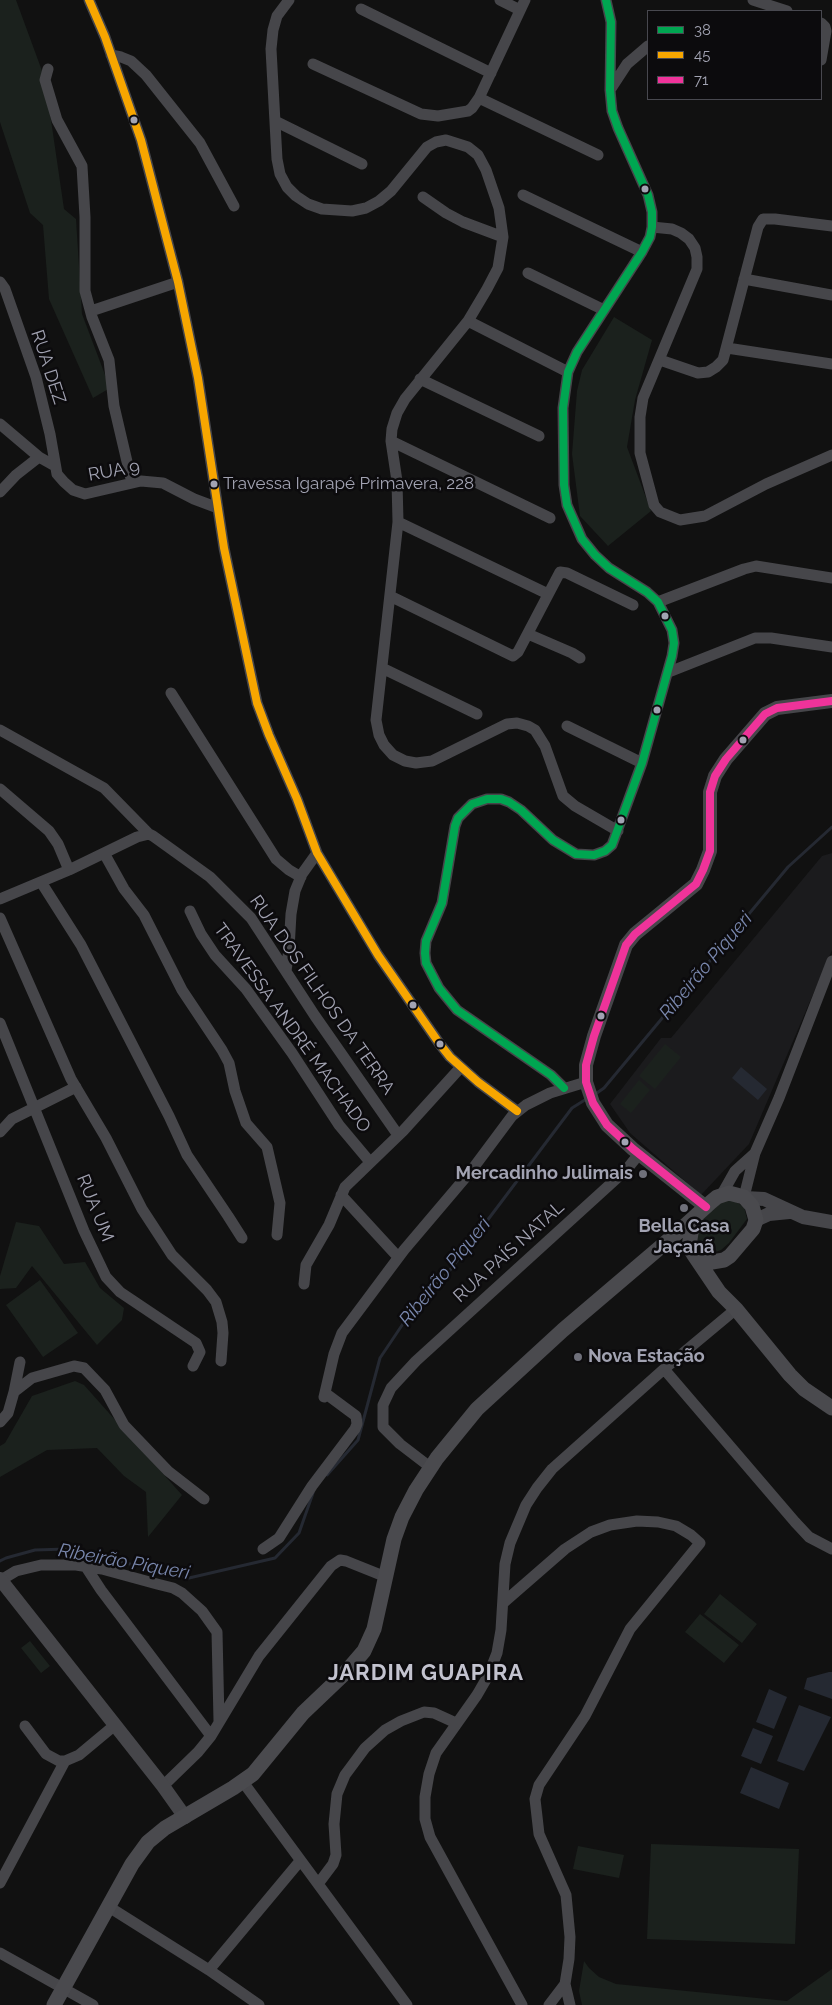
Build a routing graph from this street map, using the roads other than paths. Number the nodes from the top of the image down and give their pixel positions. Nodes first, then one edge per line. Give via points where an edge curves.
1 (89, 0) edge
2 (289, 0) edge
3 (500, 0) edge
4 (606, 0) edge
5 (753, 0) edge
6 (523, 5) edge
7 (361, 9) dead end
8 (784, 10) edge
9 (822, 24) edge
10 (647, 47) edge
11 (822, 54) edge
12 (111, 55) junction
13 (313, 64) dead end
14 (48, 69) dead end
15 (491, 72) junction
16 (610, 90) junction
17 (479, 98) junction
18 (275, 121) junction
19 (598, 155) dead end
20 (362, 164) dead end
21 (523, 195) dead end
22 (423, 197) dead end
23 (234, 206) dead end
24 (832, 226) edge
25 (652, 227) junction
26 (502, 237) junction
27 (642, 252) junction
28 (528, 274) dead end
29 (744, 279) junction
30 (0, 282) edge
31 (178, 282) junction
32 (832, 295) edge
33 (604, 310) junction
34 (90, 311) junction
35 (468, 321) junction
36 (727, 348) junction
37 (660, 360) junction
38 (832, 364) edge
39 (568, 372) junction
40 (420, 380) junction
41 (0, 424) edge
42 (539, 436) dead end
43 (391, 441) junction
44 (832, 455) edge
45 (39, 457) junction
46 (55, 466) junction
47 (132, 483) junction
48 (0, 492) edge
49 (218, 508) junction
50 (550, 518) dead end
51 (398, 522) junction
52 (832, 578) edge
53 (548, 594) junction
54 (390, 596) junction
55 (658, 602) junction
56 (633, 605) dead end
57 (528, 634) junction
58 (832, 646) edge
59 (580, 658) dead end
60 (382, 668) junction
61 (669, 672) junction
62 (171, 693) dead end
63 (832, 701) edge
64 (477, 714) dead end
65 (567, 726) dead end
66 (0, 730) edge
67 (642, 763) junction
68 (0, 788) edge
69 (618, 831) junction
70 (149, 834) junction
71 (104, 853) junction
72 (317, 853) junction
73 (69, 870) junction
74 (301, 877) junction
75 (41, 882) junction
76 (0, 899) edge
77 (190, 911) dead end
78 (0, 918) edge
79 (832, 961) edge
80 (286, 972) junction
81 (829, 975) edge
82 (0, 1023) edge
83 (461, 1067) junction
84 (587, 1084) junction
85 (76, 1088) junction
86 (564, 1088) junction
87 (34, 1107) junction
88 (517, 1111) junction
89 (0, 1132) edge
90 (398, 1135) junction
91 (755, 1153) junction
92 (639, 1154) junction
93 (370, 1162) junction
94 (722, 1194) junction
95 (341, 1195) junction
96 (744, 1198) junction
97 (701, 1211) junction
98 (789, 1212) junction
99 (756, 1220) junction
100 (828, 1222) edge
101 (277, 1235) dead end
102 (242, 1238) dead end
103 (658, 1250) junction
104 (693, 1254) junction
105 (398, 1257) junction
106 (719, 1262) junction
107 (304, 1284) dead end
108 (734, 1307) junction
109 (220, 1361) dead end
110 (20, 1362) dead end
111 (193, 1366) dead end
112 (664, 1369) junction
113 (14, 1392) junction
114 (832, 1408) edge
115 (0, 1422) edge
116 (430, 1467) junction
117 (204, 1499) dead end
118 (263, 1549) dead end
119 (832, 1549) edge
120 (86, 1567) junction
121 (386, 1577) junction
122 (0, 1579) edge
123 (503, 1603) junction
124 (219, 1722) junction
125 (456, 1723) junction
126 (115, 1725) junction
127 (25, 1726) dead end
128 (211, 1736) junction
129 (65, 1762) junction
130 (244, 1782) junction
131 (163, 1786) junction
132 (185, 1817) junction
133 (300, 1860) junction
134 (0, 1883) edge
135 (318, 1884) junction
136 (109, 1907) junction
137 (0, 1953) edge
138 (209, 1970) junction
139 (566, 1984) junction
140 (64, 1987) junction
141 (54, 2005) edge
142 (93, 2005) edge
143 (260, 2005) edge
144 (407, 2005) edge
145 (522, 2005) edge
146 (549, 2005) edge
147 (570, 2005) edge

1 - 12 street
2 - 18 street via 277,16 273,30
3 - 6 street
4 - 16 street via 611,22
5 - 8 street
6 - 15 street
7 - 15 street
9 - 11 street via 826,31
10 - 16 street via 627,64
12 - 23 street via 131,62 146,75 200,143
12 - 31 street via 141,140
13 - 17 street via 430,116 468,111
14 - 34 street via 45,80 57,120 84,175 85,291
15 - 17 street
16 - 25 street via 618,128 648,196
17 - 19 street
18 - 20 street
18 - 26 street via 277,159 287,187 308,204 336,211 366,208 379,201 427,147 436,142 446,140 468,147 478,155 486,170 499,208
21 - 27 street
22 - 26 street via 463,222
24 - 29 street via 763,219
25 - 27 street
25 - 37 street via 672,229 689,238 697,257 697,269
26 - 35 street via 498,268
27 - 33 street
28 - 33 street
29 - 32 street
29 - 36 street
30 - 46 street, RUA DEZ via 36,377
31 - 34 street
31 - 49 street via 198,378
33 - 39 street
34 - 47 street via 109,360 114,406
35 - 39 street
35 - 40 street
36 - 37 street via 723,360 708,372 698,373
36 - 38 street
37 - 44 street via 644,398 639,436 650,494 654,505 665,515 680,520 705,516
39 - 55 street via 563,408 567,505 582,539 595,556
40 - 42 street
40 - 43 street via 397,413
41 - 45 street
43 - 50 street
43 - 51 street via 397,481
45 - 46 street
45 - 48 street
46 - 47 street, RUA 9 via 64,482 81,493
47 - 49 street, RUA 9 via 168,484
49 - 72 street via 257,703
51 - 53 street
51 - 54 street
52 - 55 street via 756,566
53 - 56 street via 562,571
53 - 57 street
54 - 57 street via 513,656
54 - 60 street
55 - 61 street via 672,630 674,643
57 - 59 street
58 - 61 street via 756,638
60 - 64 street
60 - 69 street via 376,720 384,746 393,755 416,763 432,761 508,724 528,726 535,730 545,746 563,796
61 - 67 street
62 - 74 street via 276,859
63 - 84 street via 777,708 765,714 715,776 710,792 710,851 703,870 696,884 626,945 590,1050 586,1065
65 - 67 street
66 - 70 street, RUA DOS FILHOS DA TERRA via 104,788
67 - 69 street
68 - 73 street via 49,831
69 - 86 street via 612,845 605,851 588,856 576,854 509,802 487,799 472,804 458,818 455,826 442,903 426,941 426,963 446,999 551,1075
70 - 71 street
70 - 80 street, RUA DOS FILHOS DA TERRA via 227,892 251,918
71 - 73 street
71 - 101 street via 124,890 144,915 182,990 229,1063 246,1123 267,1147 280,1203
72 - 74 street
72 - 83 street via 390,974 439,1043
73 - 75 street
74 - 80 street via 292,902
75 - 76 street
75 - 102 street via 81,945 187,1155
77 - 93 street, TRAVESSA ANDRÉ MACHADO via 215,955 246,989 339,1125
78 - 85 street
79 - 81 street
80 - 90 street, RUA DOS FILHOS DA TERRA
81 - 91 street
82 - 87 street, RUA UM
83 - 88 street
83 - 90 street
84 - 86 street
84 - 92 street via 594,1107 607,1125
85 - 87 street
85 - 109 street via 159,1236 172,1255 216,1302 223,1333
86 - 88 street
87 - 89 street via 12,1119
87 - 111 street, RUA UM via 106,1277 114,1287 196,1343 200,1352
88 - 105 street
90 - 93 street
91 - 94 street via 735,1170
91 - 96 street
92 - 97 street
92 - 116 street, RUA PAÍS NATAL via 627,1169 416,1361 391,1388 382,1411 383,1427
93 - 95 street
94 - 96 main road via 734,1193
94 - 97 main road
95 - 105 street
95 - 107 street via 329,1225 306,1265
96 - 98 street via 764,1199
96 - 99 main road via 755,1212
97 - 103 main road
97 - 104 main road via 690,1238
98 - 99 street via 769,1214
98 - 100 street
99 - 106 main road via 753,1229 730,1256
103 - 104 main road via 676,1248
103 - 116 main road via 490,1395
104 - 106 main road via 707,1262
104 - 108 main road via 719,1292
105 - 118 street via 342,1333 334,1354 324,1395 356,1416 355,1429 312,1486 279,1538
106 - 108 main road via 721,1279
108 - 112 street
108 - 114 main road via 790,1375
110 - 113 street
112 - 119 street via 795,1522
112 - 123 street via 552,1469 537,1488 510,1543 505,1564
113 - 115 street via 8,1413
113 - 117 street via 32,1378 74,1366 84,1368 105,1390 124,1425 168,1471
116 - 121 main road via 402,1517
120 - 122 street via 42,1565 16,1571
120 - 124 street via 173,1588 202,1611 217,1632
120 - 128 street
121 - 124 street via 346,1561 335,1562 263,1651
121 - 130 main road via 374,1629 361,1655 303,1713
122 - 126 street
123 - 125 street via 497,1653 488,1676
123 - 139 street via 564,1549 591,1532 610,1525 658,1522 676,1526 700,1543 630,1629 585,1716 539,1785 535,1799 539,1834 560,1878 569,1913
124 - 128 street
125 - 135 street via 424,1712 385,1730 365,1748 345,1775 337,1794 334,1824 336,1855 334,1864
125 - 145 street via 436,1753 429,1774 425,1819 430,1837
126 - 129 street via 79,1755
126 - 131 street
127 - 129 street via 46,1754
128 - 131 street
129 - 134 street
130 - 132 main road
130 - 133 street
131 - 132 street
132 - 136 main road via 148,1842
133 - 135 street
133 - 138 street
135 - 144 street
136 - 138 street
136 - 140 main road
137 - 140 street
138 - 143 street
139 - 146 street
139 - 147 street
140 - 141 main road
140 - 142 street

